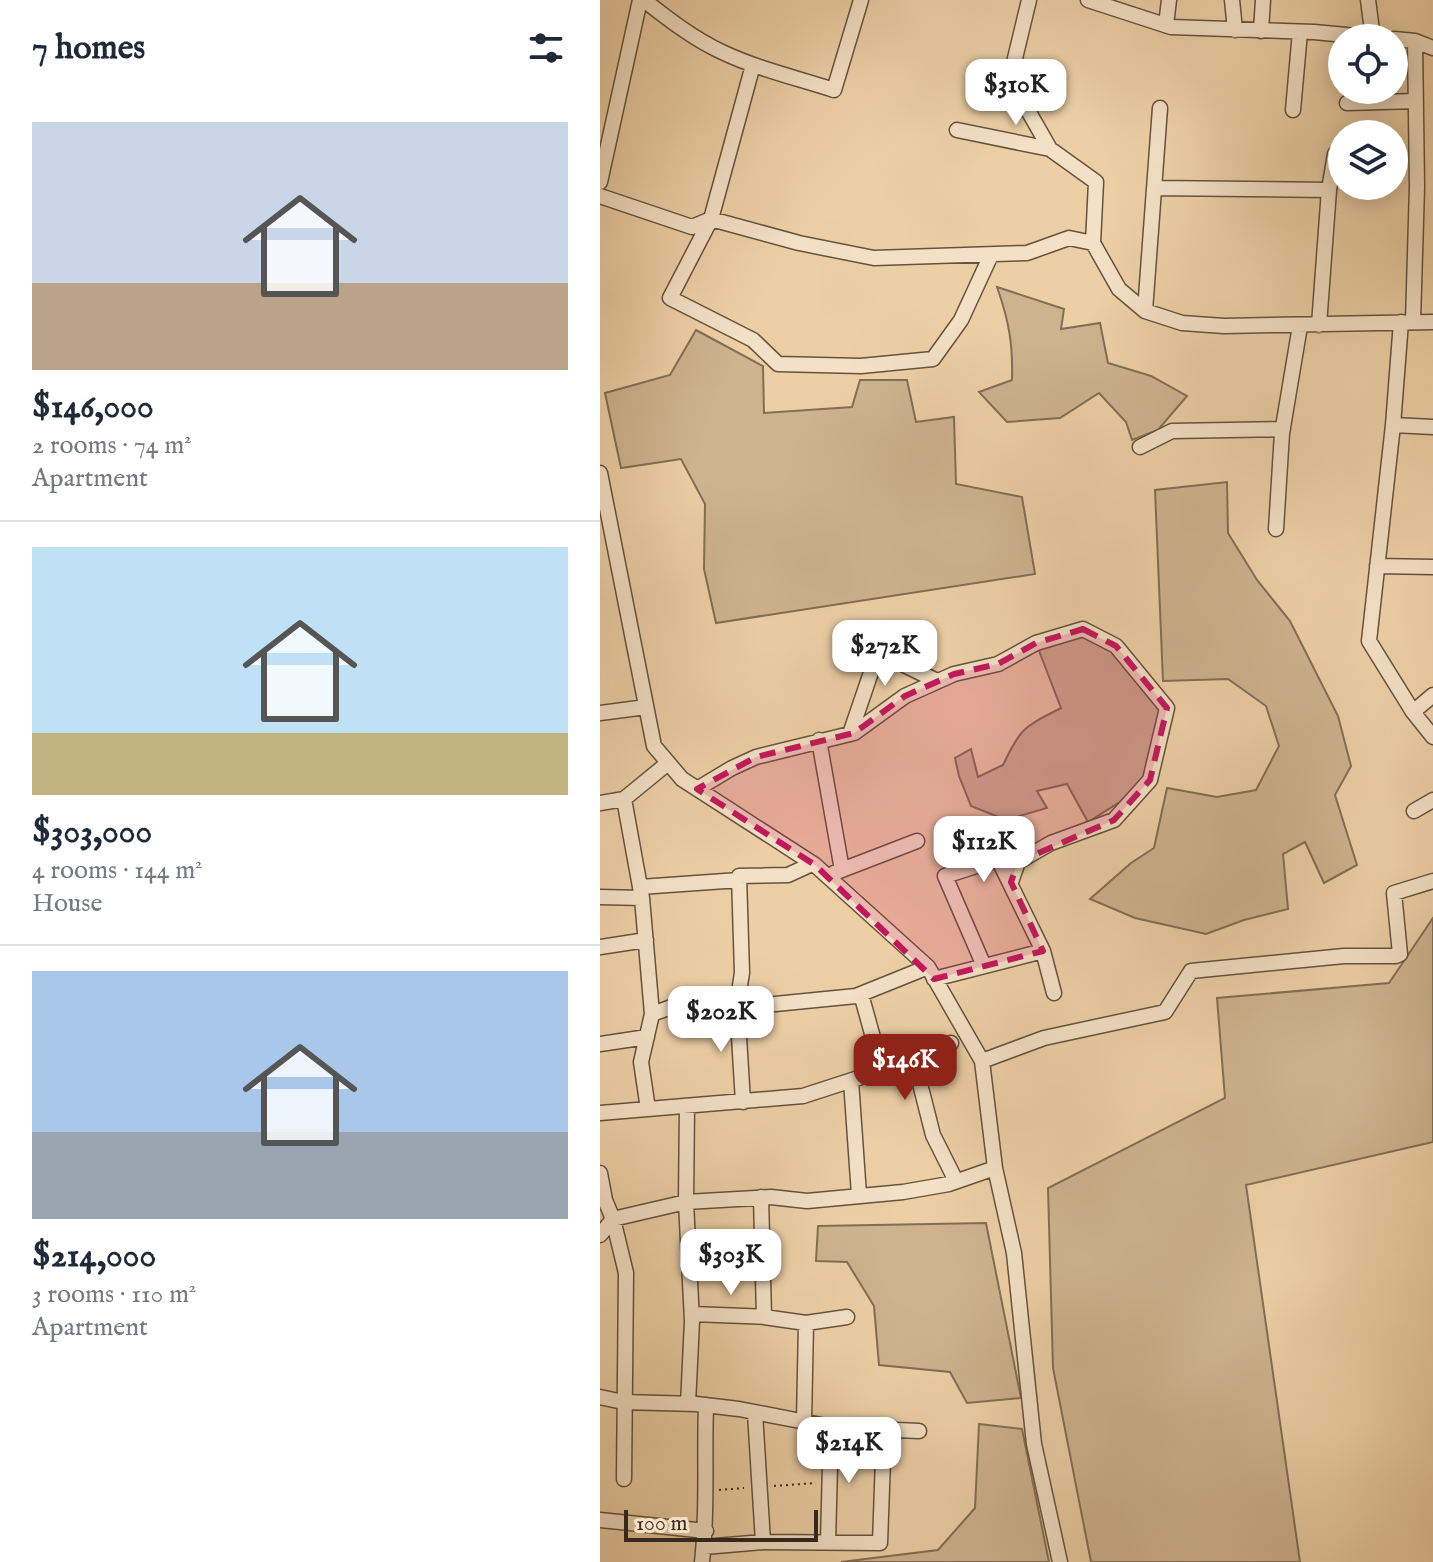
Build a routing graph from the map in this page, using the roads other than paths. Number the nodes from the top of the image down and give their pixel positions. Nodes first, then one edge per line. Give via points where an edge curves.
1 (642, 0) edge
2 (861, 0) edge
3 (1029, 0) edge
4 (1088, 0) edge
5 (1169, 0) edge
6 (1232, 0) edge
7 (1263, 0) edge
8 (1368, 0) edge
9 (1110, 4) edge
10 (1373, 24) edge
11 (1166, 25) junction
12 (1235, 30) junction
13 (1261, 31) junction
14 (1300, 32) junction
15 (1328, 34) edge
16 (1408, 40) edge
17 (1415, 41) junction
18 (1433, 48) edge
19 (753, 65) junction
20 (1408, 101) edge
21 (1416, 101) junction
22 (1160, 108) dead end
23 (1293, 110) dead end
24 (957, 130) dead end
25 (604, 149) edge
26 (1050, 149) junction
27 (600, 182) edge
28 (1154, 188) junction
29 (1328, 190) edge
30 (600, 196) edge
31 (1328, 200) edge
32 (711, 219) junction
33 (1093, 243) junction
34 (991, 255) junction
35 (1145, 311) junction
36 (1407, 322) junction
37 (1433, 322) edge
38 (1319, 325) junction
39 (1300, 326) junction
40 (1393, 425) junction
41 (1433, 427) edge
42 (1283, 429) junction
43 (1140, 447) dead end
44 (600, 473) edge
45 (1276, 529) dead end
46 (1377, 566) junction
47 (1433, 567) edge
48 (937, 681) junction
49 (1433, 695) edge
50 (646, 707) junction
51 (1413, 712) junction
52 (600, 713) edge
53 (850, 734) junction
54 (1433, 737) edge
55 (819, 740) junction
56 (668, 763) junction
57 (697, 789) junction
58 (624, 799) junction
59 (1433, 800) edge
60 (600, 803) edge
61 (1414, 811) dead end
62 (917, 841) dead end
63 (812, 864) junction
64 (842, 870) junction
65 (827, 876) junction
66 (739, 880) junction
67 (1433, 881) edge
68 (1011, 882) junction
69 (641, 892) junction
70 (600, 897) edge
71 (646, 940) junction
72 (600, 947) edge
73 (1043, 951) junction
74 (984, 966) junction
75 (931, 973) junction
76 (1054, 993) dead end
77 (861, 994) junction
78 (737, 1004) junction
79 (652, 1014) junction
80 (647, 1037) junction
81 (951, 1043) dead end
82 (600, 1044) edge
83 (914, 1060) junction
84 (982, 1061) junction
85 (882, 1070) junction
86 (851, 1081) junction
87 (743, 1102) junction
88 (687, 1106) junction
89 (648, 1109) junction
90 (600, 1113) edge
91 (995, 1168) junction
92 (600, 1173) edge
93 (956, 1181) junction
94 (859, 1195) junction
95 (761, 1197) junction
96 (686, 1202) junction
97 (613, 1219) junction
98 (600, 1235) edge
99 (762, 1252) junction
100 (689, 1256) junction
101 (692, 1314) junction
102 (768, 1317) junction
103 (847, 1317) dead end
104 (806, 1323) junction
105 (600, 1397) edge
106 (623, 1402) junction
107 (688, 1404) junction
108 (706, 1405) junction
109 (755, 1413) junction
110 (804, 1421) junction
111 (831, 1427) junction
112 (884, 1431) junction
113 (919, 1431) dead end
114 (624, 1479) dead end
115 (600, 1520) edge
116 (706, 1531) junction
117 (763, 1542) junction
118 (828, 1542) junction
119 (703, 1554) edge
120 (1060, 1562) edge

1 - 19 street via 719,51
1 - 25 street
2 - 19 street via 834,90
3 - 26 street via 1010,79
4 - 9 street
5 - 11 street
6 - 12 street
7 - 13 street
8 - 10 street
9 - 11 street
11 - 12 street
12 - 13 street
13 - 14 street
14 - 15 street
14 - 23 street
16 - 17 street
17 - 18 street
17 - 21 street
19 - 32 street
20 - 21 street
21 - 36 street via 1417,187
22 - 28 street
24 - 26 street
25 - 27 street
26 - 33 street via 1096,182
28 - 29 street
28 - 35 street
30 - 32 street via 692,227
31 - 38 street
32 - 34 street via 874,258
32 - 34 street via 670,298 753,340 778,364 861,366 933,359 961,320
33 - 34 street via 1069,238 1027,253
33 - 35 street via 1119,289
35 - 39 street via 1182,323
36 - 37 street
36 - 38 street
36 - 40 street
38 - 39 street
39 - 42 street
40 - 41 street
40 - 46 street
42 - 43 street via 1172,431
42 - 45 street
44 - 50 street
46 - 47 street
46 - 51 street via 1369,641
48 - 53 street
48 - 53 street via 878,652
48 - 68 street via 998,664 1036,643 1083,629 1116,646 1167,708 1150,780 1114,820 1051,843 1018,862
49 - 51 street
50 - 52 street
50 - 56 street via 654,746
51 - 54 street
53 - 55 street
55 - 57 street via 756,757
55 - 64 street
56 - 57 street
56 - 58 street
57 - 63 street
58 - 60 street
58 - 69 street
59 - 61 street
62 - 64 street
63 - 65 street
63 - 66 street via 788,875
64 - 65 street
65 - 75 street
66 - 69 street
66 - 78 street via 742,973
67 - 84 street via 1394,893 1400,954 1396,956 1191,971 1165,1012 1044,1038
68 - 73 street
68 - 74 street via 998,859 945,876
69 - 70 street
69 - 71 street
71 - 72 street
71 - 79 street
73 - 74 street
73 - 76 street
74 - 75 street
75 - 77 street
75 - 84 street
77 - 78 street
77 - 85 street
78 - 79 street via 674,1006
78 - 87 street
79 - 80 street
80 - 82 street
80 - 89 street via 641,1062
81 - 83 street
83 - 85 street
83 - 93 street via 933,1135
84 - 91 street
85 - 86 street
86 - 87 street via 803,1096
86 - 94 street
87 - 88 street
88 - 89 street
88 - 96 street
89 - 90 street
91 - 93 street
91 - 120 street via 1014,1253 1034,1444
92 - 97 street
93 - 94 street
94 - 95 street via 807,1201
95 - 96 street
95 - 99 street
96 - 97 street
96 - 100 street
97 - 98 street
97 - 106 street via 626,1273
99 - 100 street
99 - 102 street
100 - 101 street
101 - 102 street
101 - 107 street
102 - 104 street
103 - 104 street
104 - 110 street
105 - 106 street
106 - 107 street
106 - 114 street
107 - 108 street
108 - 109 street
108 - 116 street
109 - 110 street
109 - 117 street
110 - 111 street
111 - 112 street
111 - 118 street
112 - 113 street
112 - 118 street via 880,1543
115 - 116 street
116 - 119 street
117 - 118 street
117 - 119 street

